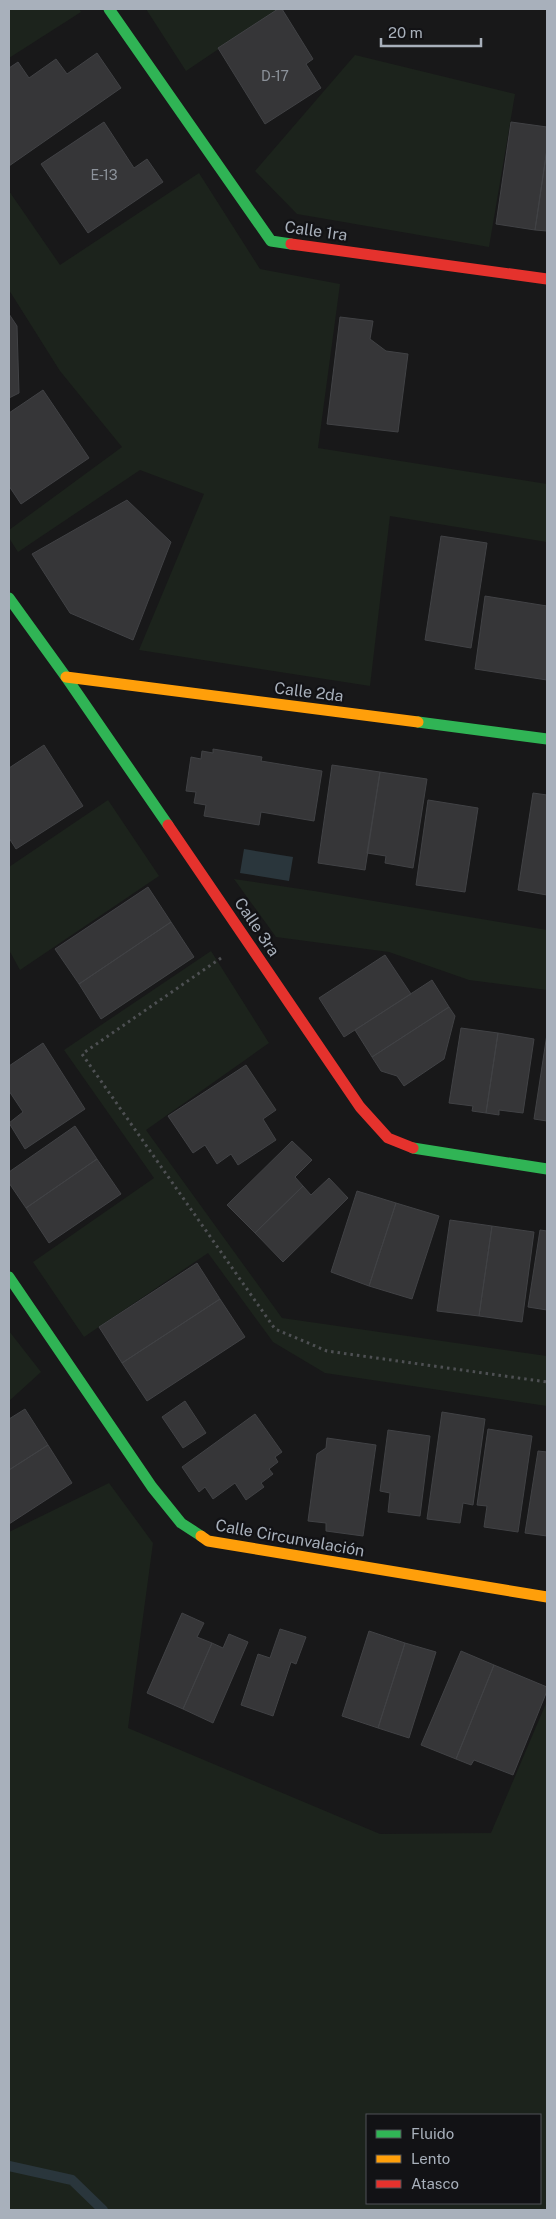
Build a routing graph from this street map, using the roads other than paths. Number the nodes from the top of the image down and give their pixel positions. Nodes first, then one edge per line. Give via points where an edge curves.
1 (109, 9) edge
2 (547, 279) edge
3 (9, 598) edge
4 (66, 677) junction
5 (547, 739) edge
6 (547, 1169) edge
7 (9, 1277) edge
8 (547, 1597) edge

1 - 2 street, Calle 1ra via 271,241
3 - 4 street, Calle 3ra
4 - 5 street, Calle 2da
4 - 6 street, Calle 3ra via 360,1106 388,1138 420,1150
7 - 8 street, Calle Circunvalación via 152,1487 181,1523 208,1541

